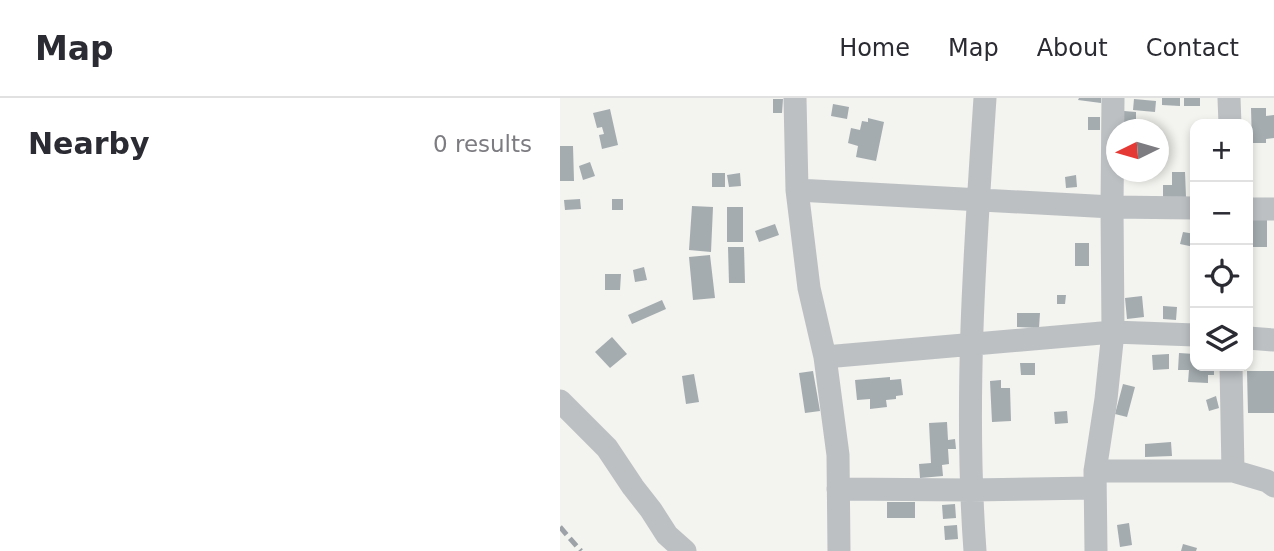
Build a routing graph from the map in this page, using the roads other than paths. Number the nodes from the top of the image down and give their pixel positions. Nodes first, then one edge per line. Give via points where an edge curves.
1 (795, 98) edge
2 (985, 98) edge
3 (1113, 98) edge
4 (1229, 98) edge
5 (1230, 119) edge
6 (797, 190) junction
7 (979, 200) junction
8 (1112, 207) junction
9 (1190, 208) edge
10 (1253, 209) edge
11 (1274, 209) edge
12 (1114, 332) junction
13 (1190, 335) edge
14 (1253, 338) edge
15 (1274, 340) edge
16 (973, 343) junction
17 (825, 356) junction
18 (1231, 371) edge
19 (560, 401) edge
20 (1233, 471) junction
21 (1094, 480) junction
22 (1274, 486) edge
23 (838, 489) junction
24 (971, 489) junction
25 (685, 551) edge
26 (839, 551) edge
27 (975, 551) edge
28 (1096, 551) edge

1 - 6 street
2 - 7 street
3 - 8 street
4 - 5 street
6 - 7 street
6 - 17 street via 809,288
7 - 8 street
7 - 16 street
8 - 9 street
8 - 12 street
10 - 11 street
12 - 13 street
12 - 16 street
12 - 21 street
14 - 15 street
16 - 17 street
16 - 24 street
17 - 23 street
18 - 20 street
19 - 25 street via 607,448 667,535
20 - 21 street
20 - 22 street
21 - 24 street
21 - 28 street
23 - 24 street
23 - 26 street
24 - 27 street

